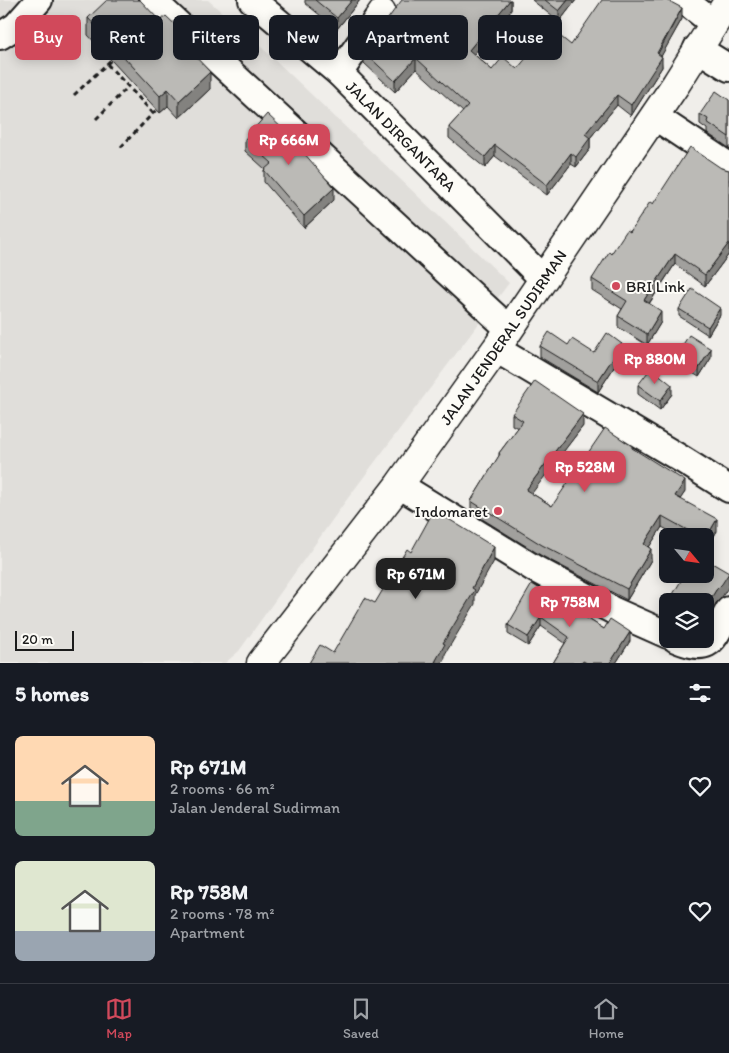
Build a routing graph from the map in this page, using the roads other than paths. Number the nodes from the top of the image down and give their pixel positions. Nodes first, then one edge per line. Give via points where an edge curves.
1 (39, 0) edge
2 (152, 0) edge
3 (252, 0) edge
4 (684, 0) edge
5 (729, 0) edge
6 (382, 12) dead end
7 (713, 23) junction
8 (0, 36) edge
9 (697, 48) junction
10 (729, 68) edge
11 (339, 73) junction
12 (654, 116) junction
13 (729, 166) edge
14 (544, 280) junction
15 (502, 339) junction
16 (399, 485) junction
17 (729, 490) edge
18 (729, 610) edge
19 (659, 631) edge
20 (714, 635) edge
21 (261, 663) edge

1 - 8 street via 16,26
2 - 15 street
3 - 11 street, JALAN DIRGANTARA
4 - 7 street
5 - 7 highway, JALAN JENDERAL SUDIRMAN
6 - 11 street
7 - 9 highway, JALAN JENDERAL SUDIRMAN
9 - 10 street
9 - 12 highway, JALAN JENDERAL SUDIRMAN
11 - 14 street, JALAN DIRGANTARA
12 - 13 street
12 - 14 highway, JALAN JENDERAL SUDIRMAN
14 - 15 highway, JALAN JENDERAL SUDIRMAN
15 - 16 highway, JALAN JENDERAL SUDIRMAN
15 - 17 street
16 - 19 street via 535,569
16 - 21 highway, JALAN JENDERAL SUDIRMAN
18 - 20 street

